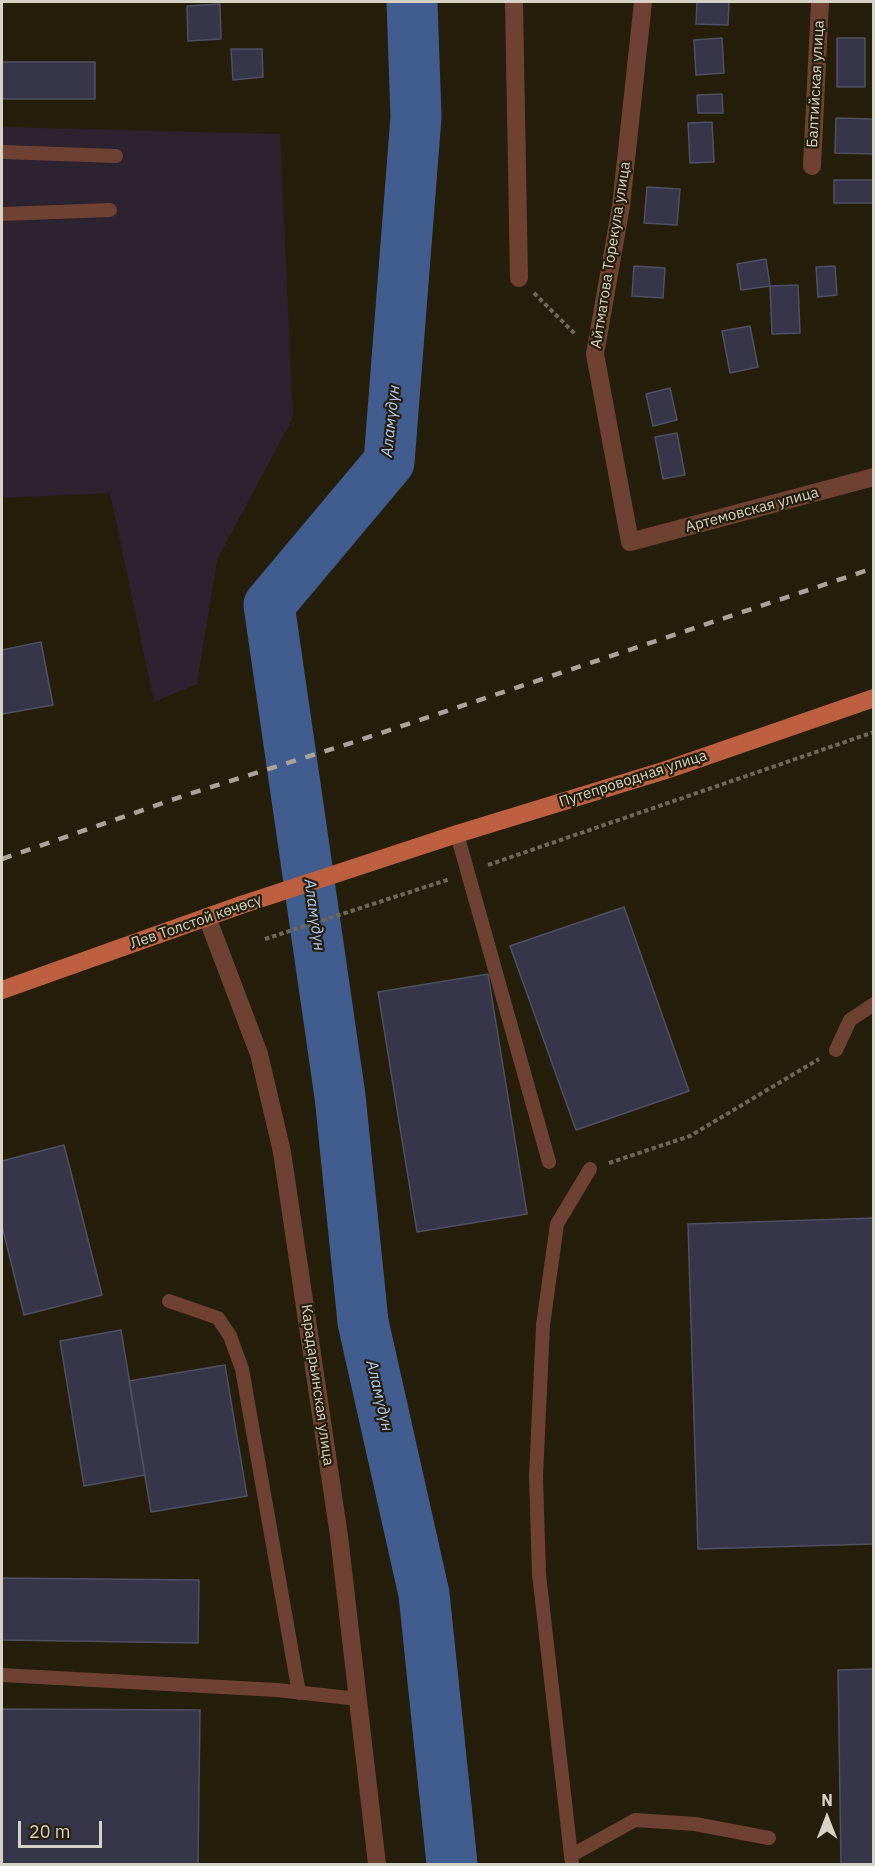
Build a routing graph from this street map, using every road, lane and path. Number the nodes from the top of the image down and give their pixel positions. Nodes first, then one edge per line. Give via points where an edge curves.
1 (514, 2) edge
2 (644, 2) edge
3 (820, 2) edge
4 (2, 152) edge
5 (116, 156) dead end
6 (812, 166) dead end
7 (110, 210) dead end
8 (2, 214) edge
9 (519, 278) joint
10 (595, 354) junction
11 (873, 477) edge
12 (630, 542) joint
13 (873, 698) edge
14 (873, 732) edge
15 (457, 834) junction
16 (392, 857) joint
17 (469, 872) junction
18 (207, 917) junction
19 (265, 939) dead end
20 (2, 990) edge
21 (873, 1004) edge
22 (836, 1050) joint
23 (549, 1162) dead end
24 (590, 1169) joint
25 (170, 1301) dead end
26 (2, 1675) edge
27 (299, 1694) junction
28 (358, 1699) junction
29 (769, 1838) dead end
30 (572, 1860) edge
31 (377, 1864) edge

1 - 9 street
2 - 10 street, Айтматова Торекула улица via 621,206
3 - 6 street, Балтийская улица
4 - 5 lane
7 - 8 lane
9 - 10 path
10 - 12 street, Айтматова Торекула улица
11 - 12 street, Артемовская улица
13 - 15 main road, Путепроводная улица via 666,770
14 - 17 path
15 - 16 main road, Путепроводная улица
15 - 17 lane
16 - 18 main road, Лев Толстой көчөсү
17 - 19 path
17 - 23 lane
18 - 20 main road, Лев Толстой көчөсү
18 - 28 street, Карадарьинская улица via 259,1054 282,1152 339,1536
21 - 22 lane via 850,1020
22 - 24 path via 690,1136
24 - 30 lane via 557,1224 543,1325 536,1476 539,1574
25 - 27 lane via 218,1318 230,1336 242,1369
26 - 27 lane
27 - 28 lane
28 - 31 street, Карадарьинская улица
29 - 30 lane via 695,1824 634,1820

